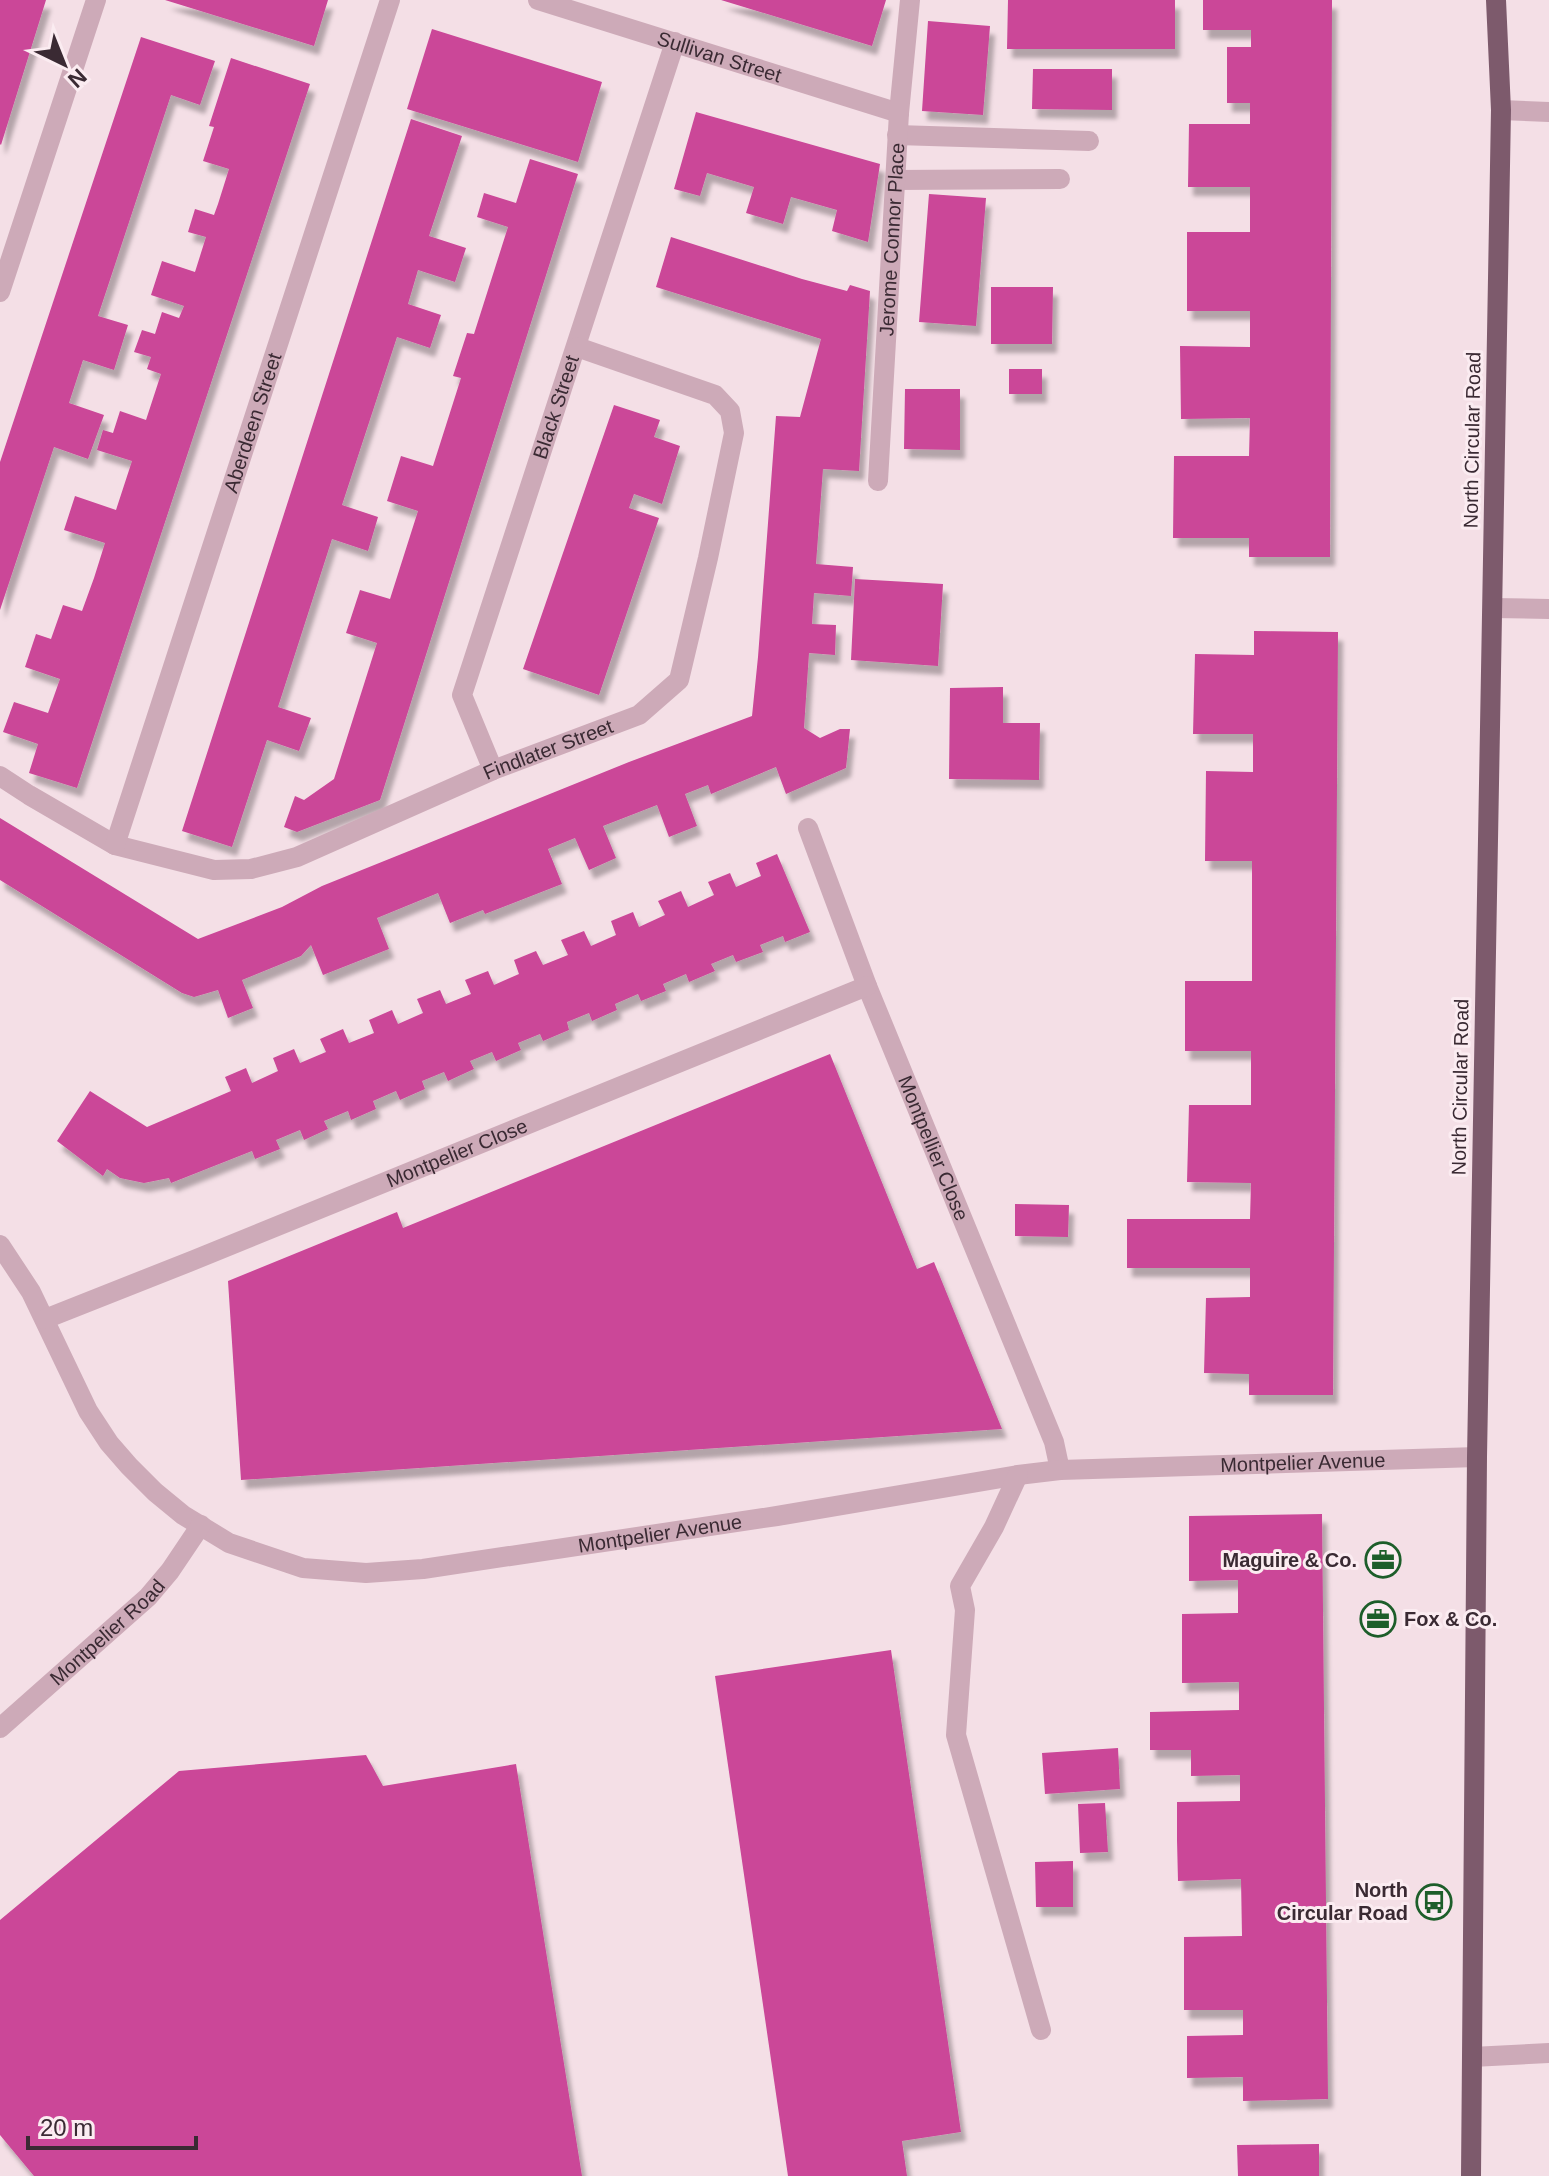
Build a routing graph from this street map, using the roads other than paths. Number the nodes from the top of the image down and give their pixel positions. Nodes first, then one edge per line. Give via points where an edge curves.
1 (96, 0) edge
2 (390, 0) edge
3 (538, 0) edge
4 (910, 0) edge
5 (1496, 0) edge
6 (675, 42) junction
7 (1501, 110) junction
8 (1549, 112) edge
9 (899, 113) junction
10 (897, 135) junction
11 (1089, 141) dead end
12 (1060, 179) dead end
13 (895, 180) junction
14 (0, 292) edge
15 (577, 347) junction
16 (878, 481) dead end
17 (1493, 608) junction
18 (1549, 609) edge
19 (493, 770) junction
20 (0, 776) edge
21 (808, 828) dead end
22 (115, 845) junction
23 (867, 986) junction
24 (0, 1245) edge
25 (45, 1319) junction
26 (1477, 1457) junction
27 (1060, 1470) junction
28 (1018, 1475) junction
29 (201, 1525) junction
30 (0, 1728) edge
31 (1041, 2030) dead end
32 (1549, 2053) edge
33 (1472, 2057) junction
34 (1471, 2176) edge

1 - 14 street
2 - 22 street, Aberdeen Street
3 - 6 street, Sullivan Street
4 - 9 street, Jerome Connor Place
5 - 7 main road, North Circular Road
6 - 9 street, Sullivan Street
6 - 15 street, Black Street
7 - 8 street
7 - 17 main road, North Circular Road
9 - 10 street, Jerome Connor Place
10 - 11 street
10 - 13 street, Jerome Connor Place
12 - 13 street
13 - 16 street, Jerome Connor Place
15 - 19 street, Black Street via 462,695
15 - 19 street, Findlater Street via 715,395 730,411 734,433 679,680 639,715
17 - 18 street
17 - 26 main road, North Circular Road
19 - 22 street, Findlater Street via 297,857 251,869 214,870
20 - 22 street, Findlater Street
21 - 23 street, Montpellier Close
23 - 25 street, Montpelier Close
23 - 27 street, Montpellier Close via 1054,1442
24 - 25 street, Montpelier Avenue
25 - 29 street, Montpelier Avenue via 109,1443 155,1492
26 - 27 street, Montpelier Avenue
26 - 33 main road, North Circular Road
27 - 28 street, Montpelier Avenue
28 - 29 street, Montpelier Avenue via 423,1569 366,1573 303,1568 229,1543
28 - 31 street via 960,1586 965,1610 956,1735
29 - 30 street, Montpelier Road via 148,1597
32 - 33 street
33 - 34 main road, North Circular Road

